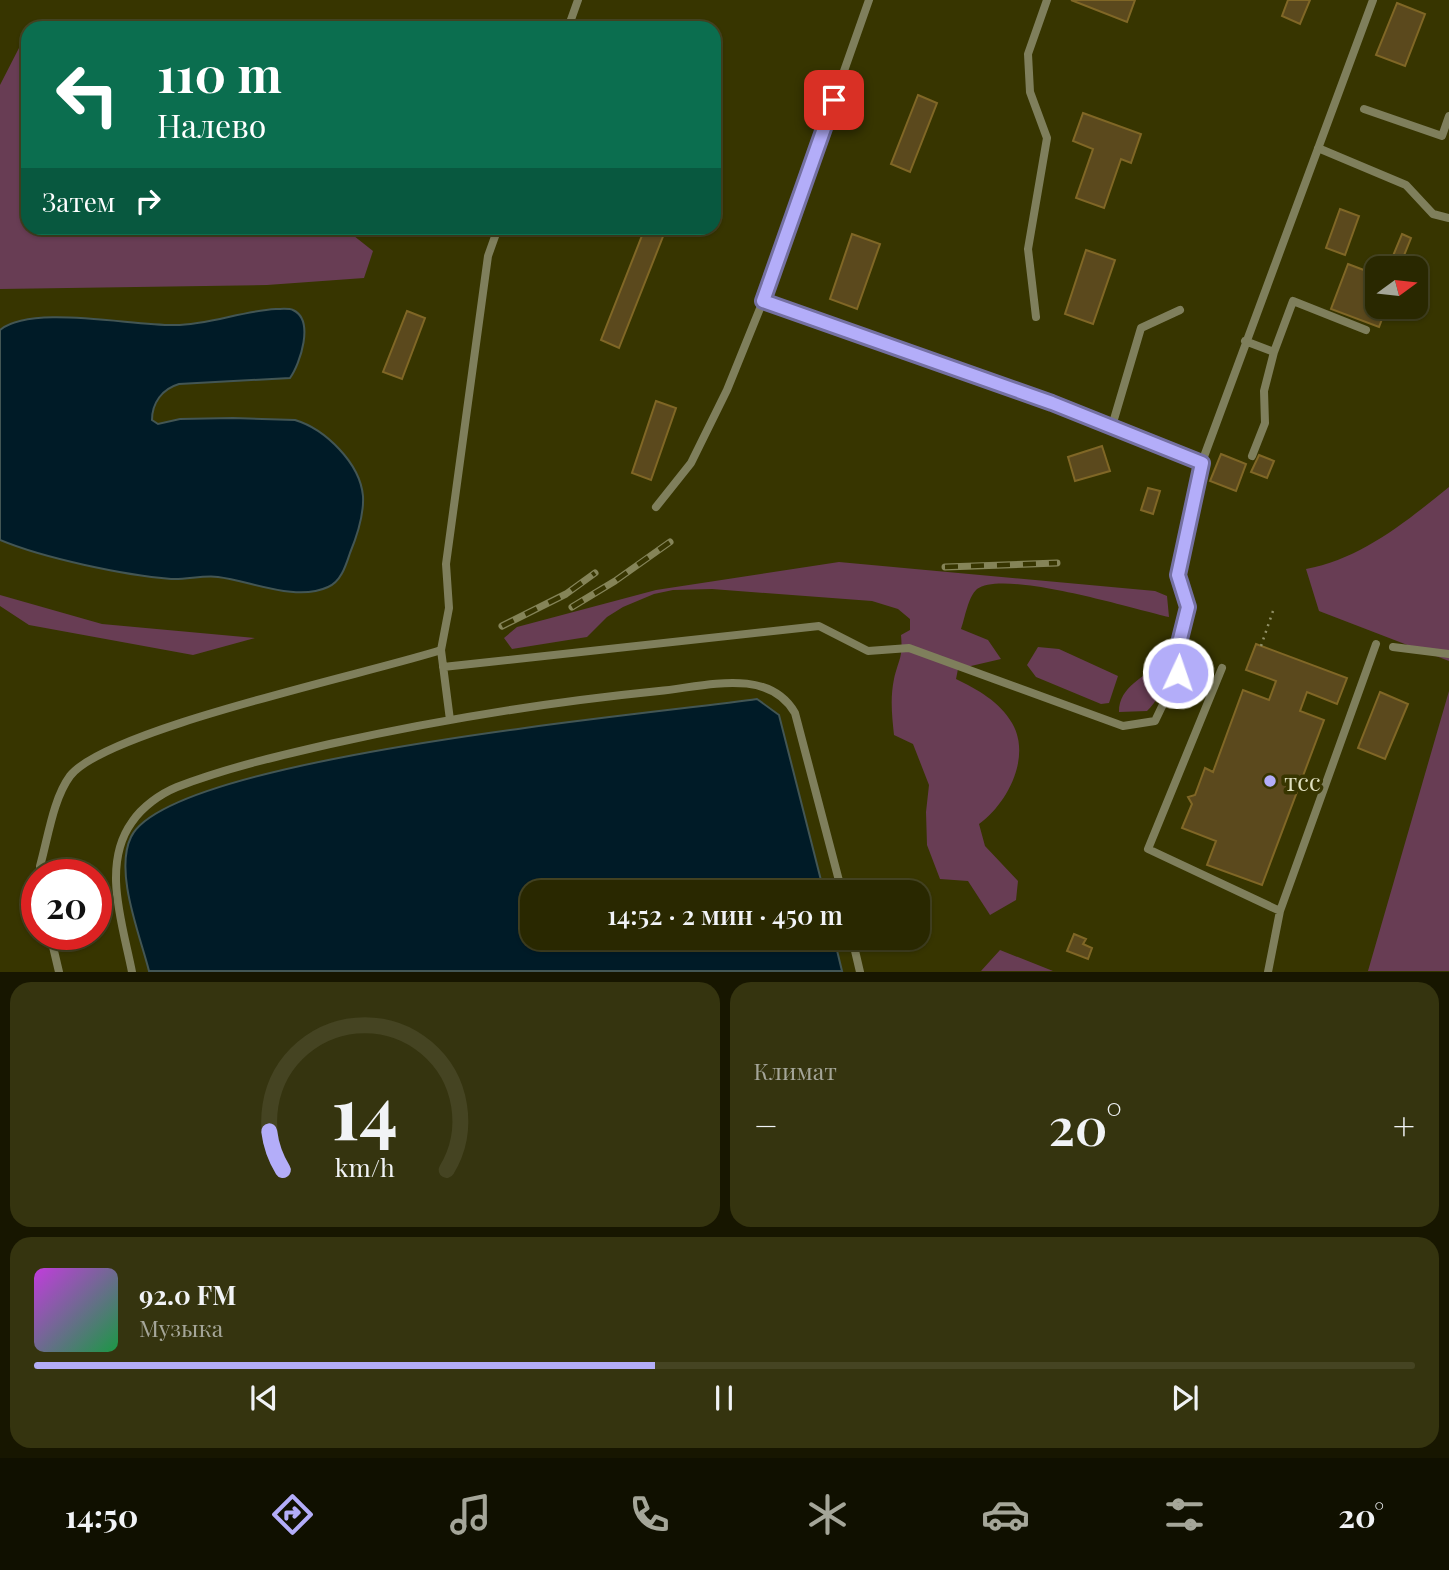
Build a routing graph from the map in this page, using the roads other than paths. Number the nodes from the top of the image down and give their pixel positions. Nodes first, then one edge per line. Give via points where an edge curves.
1 (578, 0) edge
2 (869, 0) edge
3 (1047, 0) edge
4 (1373, 0) edge
5 (570, 21) edge
6 (1364, 109) dead end
7 (1449, 116) edge
8 (1318, 148) junction
9 (1449, 218) edge
10 (496, 235) edge
11 (763, 301) junction
12 (1180, 310) dead end
13 (1036, 317) dead end
14 (1366, 330) dead end
15 (1245, 341) junction
16 (1274, 352) junction
17 (1112, 426) junction
18 (1252, 456) dead end
19 (1202, 463) junction
20 (656, 507) dead end
21 (1376, 644) dead end
22 (1393, 647) dead end
23 (441, 650) junction
24 (1449, 654) edge
25 (443, 667) junction
26 (1222, 668) dead end
27 (450, 720) junction
28 (42, 859) edge
29 (839, 880) edge
30 (1280, 911) junction
31 (53, 950) edge
32 (855, 950) edge
33 (58, 971) edge
34 (132, 971) edge
35 (860, 971) edge
36 (1268, 971) edge

1 - 5 lane
2 - 11 lane
3 - 13 lane via 1028,54 1030,92 1047,138 1028,249
4 - 8 lane
6 - 7 lane via 1442,136
8 - 9 lane via 1406,185 1433,214
8 - 15 lane
10 - 23 lane via 488,256 446,564 449,608
11 - 17 lane
11 - 20 lane via 691,463
12 - 17 lane via 1141,328
14 - 16 lane via 1293,301
15 - 16 lane
15 - 19 lane
16 - 18 lane via 1264,391 1265,423
17 - 19 lane
19 - 25 lane via 1178,575 1188,607 1179,643 1178,673 1155,721 1123,726 909,648 868,651 818,626
21 - 30 lane
22 - 24 lane
23 - 25 lane
23 - 28 lane via 232,708 140,737 94,759 71,774
25 - 27 lane
26 - 30 lane via 1148,849
27 - 29 lane via 748,682 776,690 795,713
27 - 34 lane via 256,761 176,788 152,801 131,823 119,851 116,889
30 - 36 lane
31 - 33 lane
32 - 35 lane

